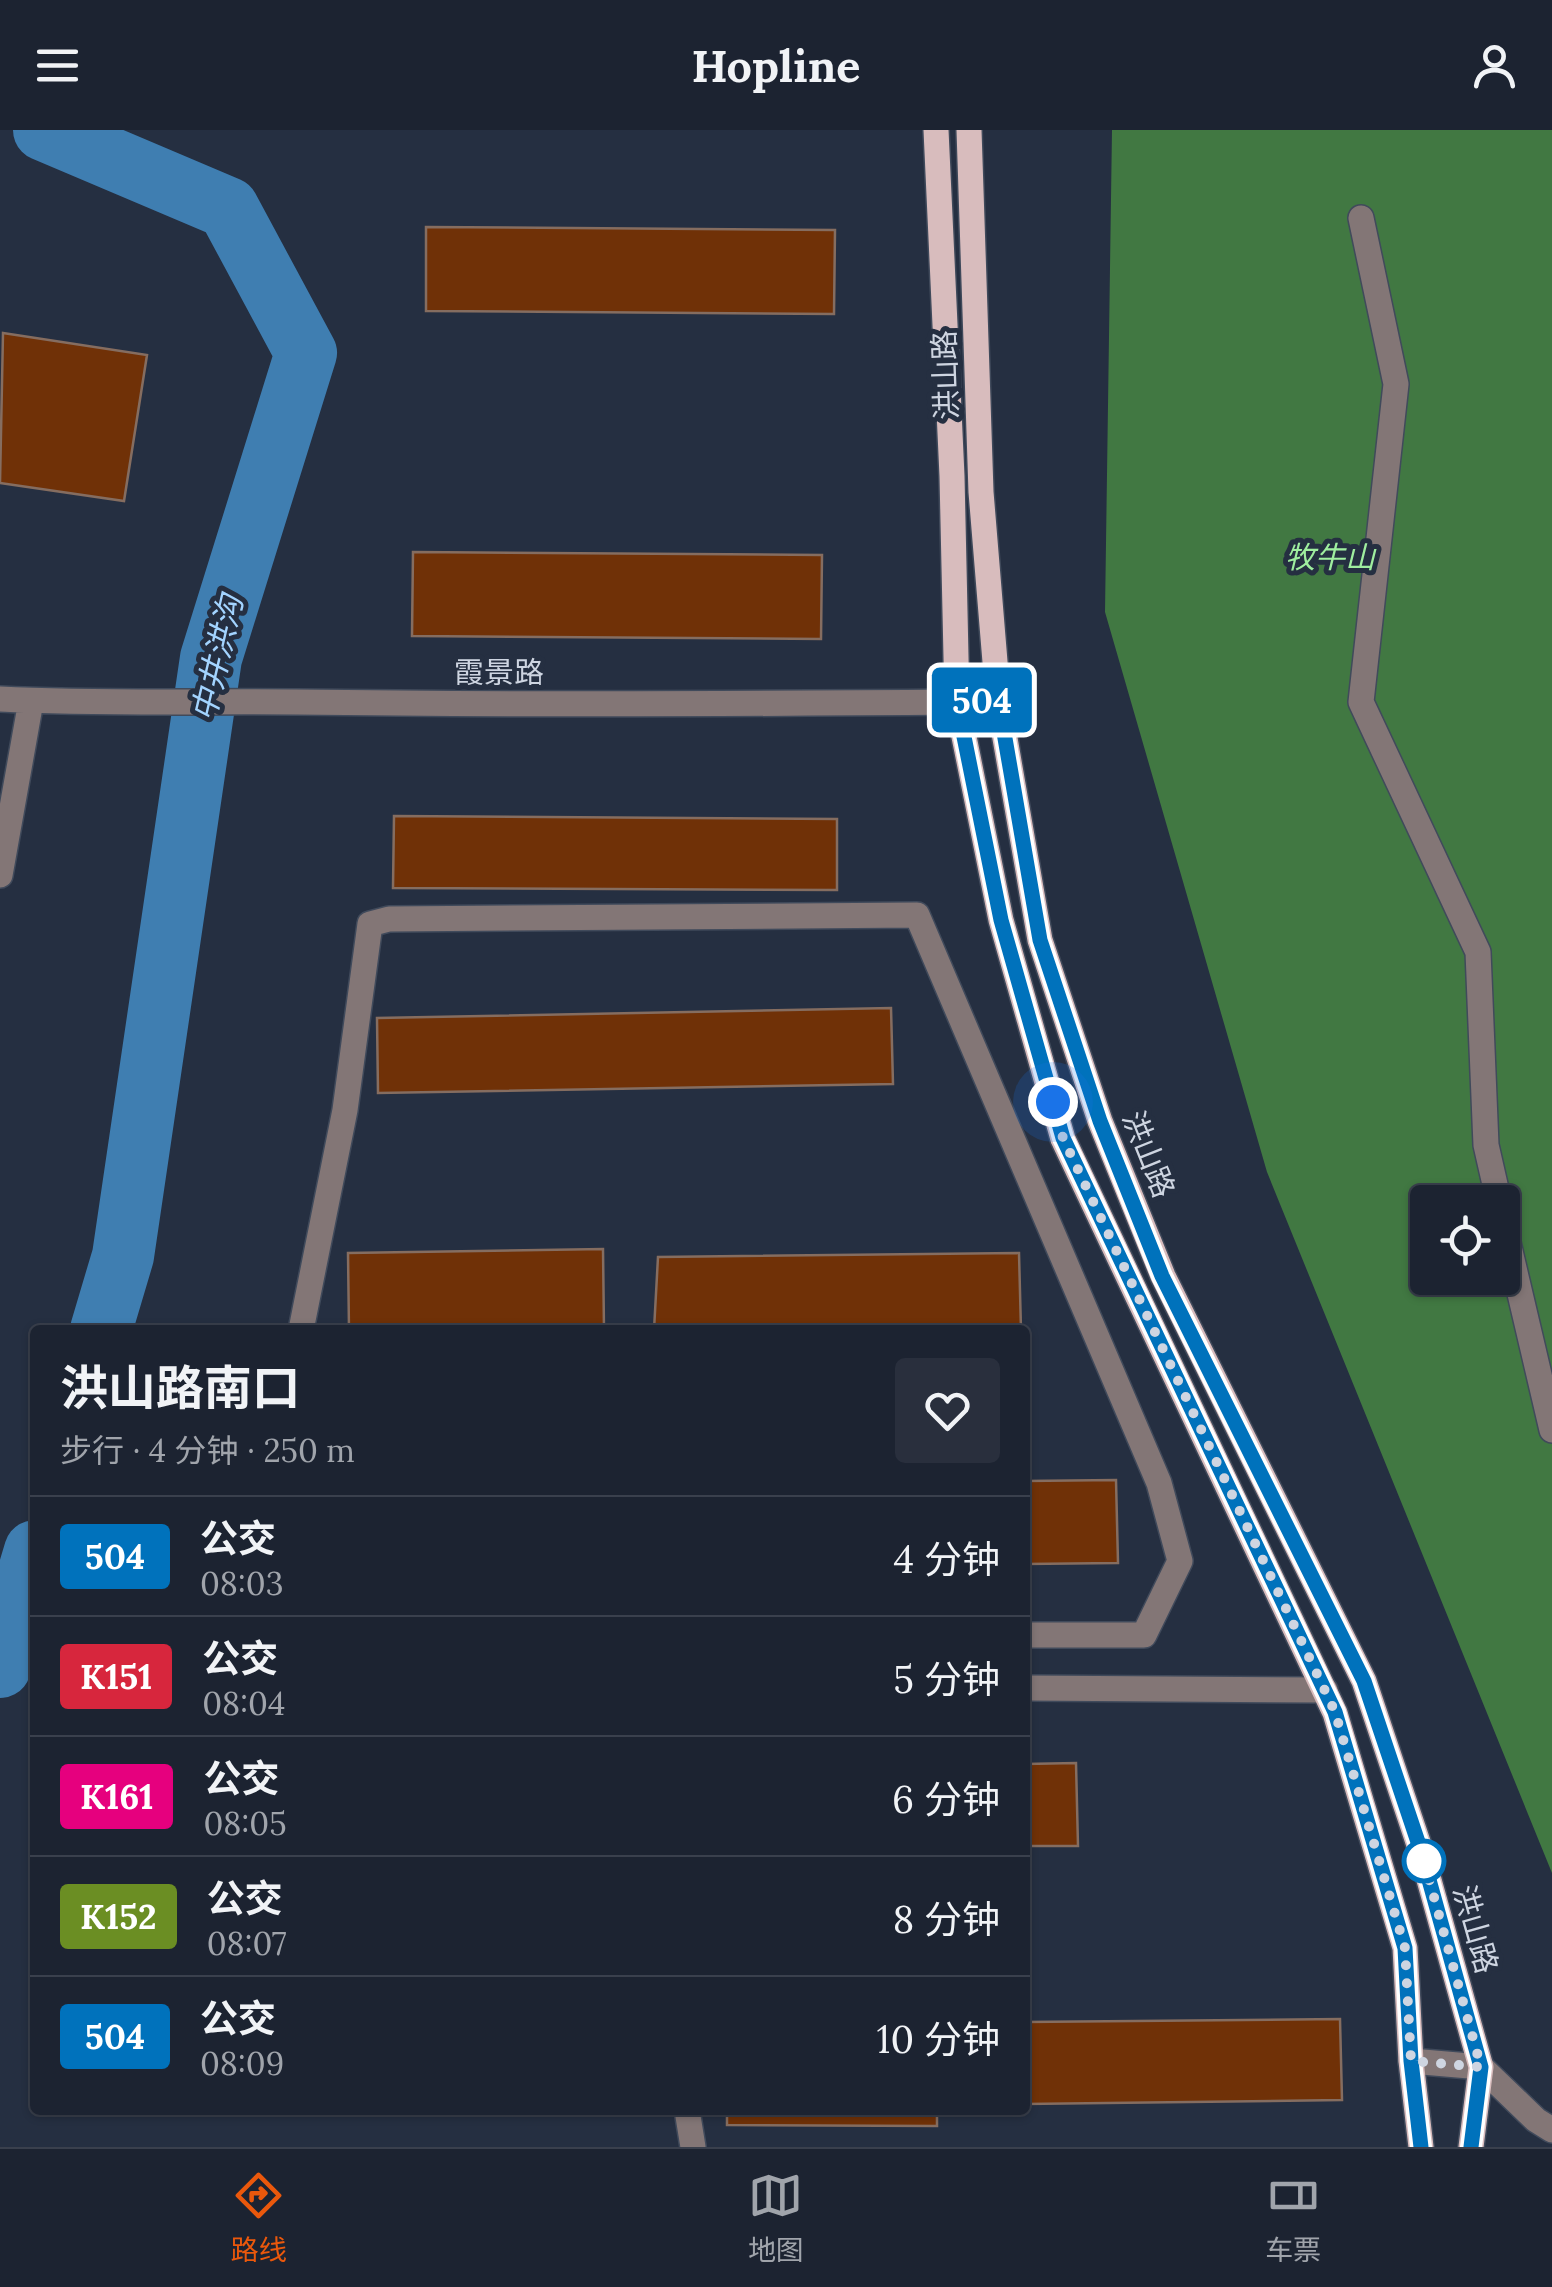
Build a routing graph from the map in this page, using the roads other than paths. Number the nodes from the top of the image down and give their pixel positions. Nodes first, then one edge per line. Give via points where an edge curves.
1 (936, 130) edge
2 (968, 130) edge
3 (1361, 218) dead end
4 (998, 698) junction
5 (0, 700) edge
6 (32, 701) junction
7 (957, 702) junction
8 (0, 876) edge
9 (1495, 1185) edge
10 (1520, 1294) edge
11 (303, 1325) edge
12 (1552, 1430) edge
13 (1030, 1635) edge
14 (1030, 1688) edge
15 (1325, 1690) junction
16 (1411, 2061) junction
17 (1481, 2067) junction
18 (689, 2115) edge
19 (1552, 2130) edge
20 (693, 2147) edge
21 (1422, 2147) edge
22 (1472, 2147) edge

1 - 7 main road, 洪山路
2 - 4 main road, 洪山路 via 981,492
3 - 9 street via 1396,384 1361,702 1478,952 1486,1146
4 - 7 street, 霞景路
4 - 17 main road, 洪山路 via 1040,940 1100,1121 1162,1276 1364,1681 1421,1851
5 - 6 street, 霞景路
6 - 7 street, 霞景路
6 - 8 street
7 - 15 main road, 洪山路 via 1001,920 1063,1138
10 - 12 street
11 - 13 street via 346,1110 370,924 917,915 1159,1482 1180,1561 1144,1635
14 - 15 street
15 - 16 main road, 洪山路 via 1405,1948
16 - 17 street
16 - 21 main road, 洪山路
17 - 19 street
17 - 22 main road, 洪山路
18 - 20 street

